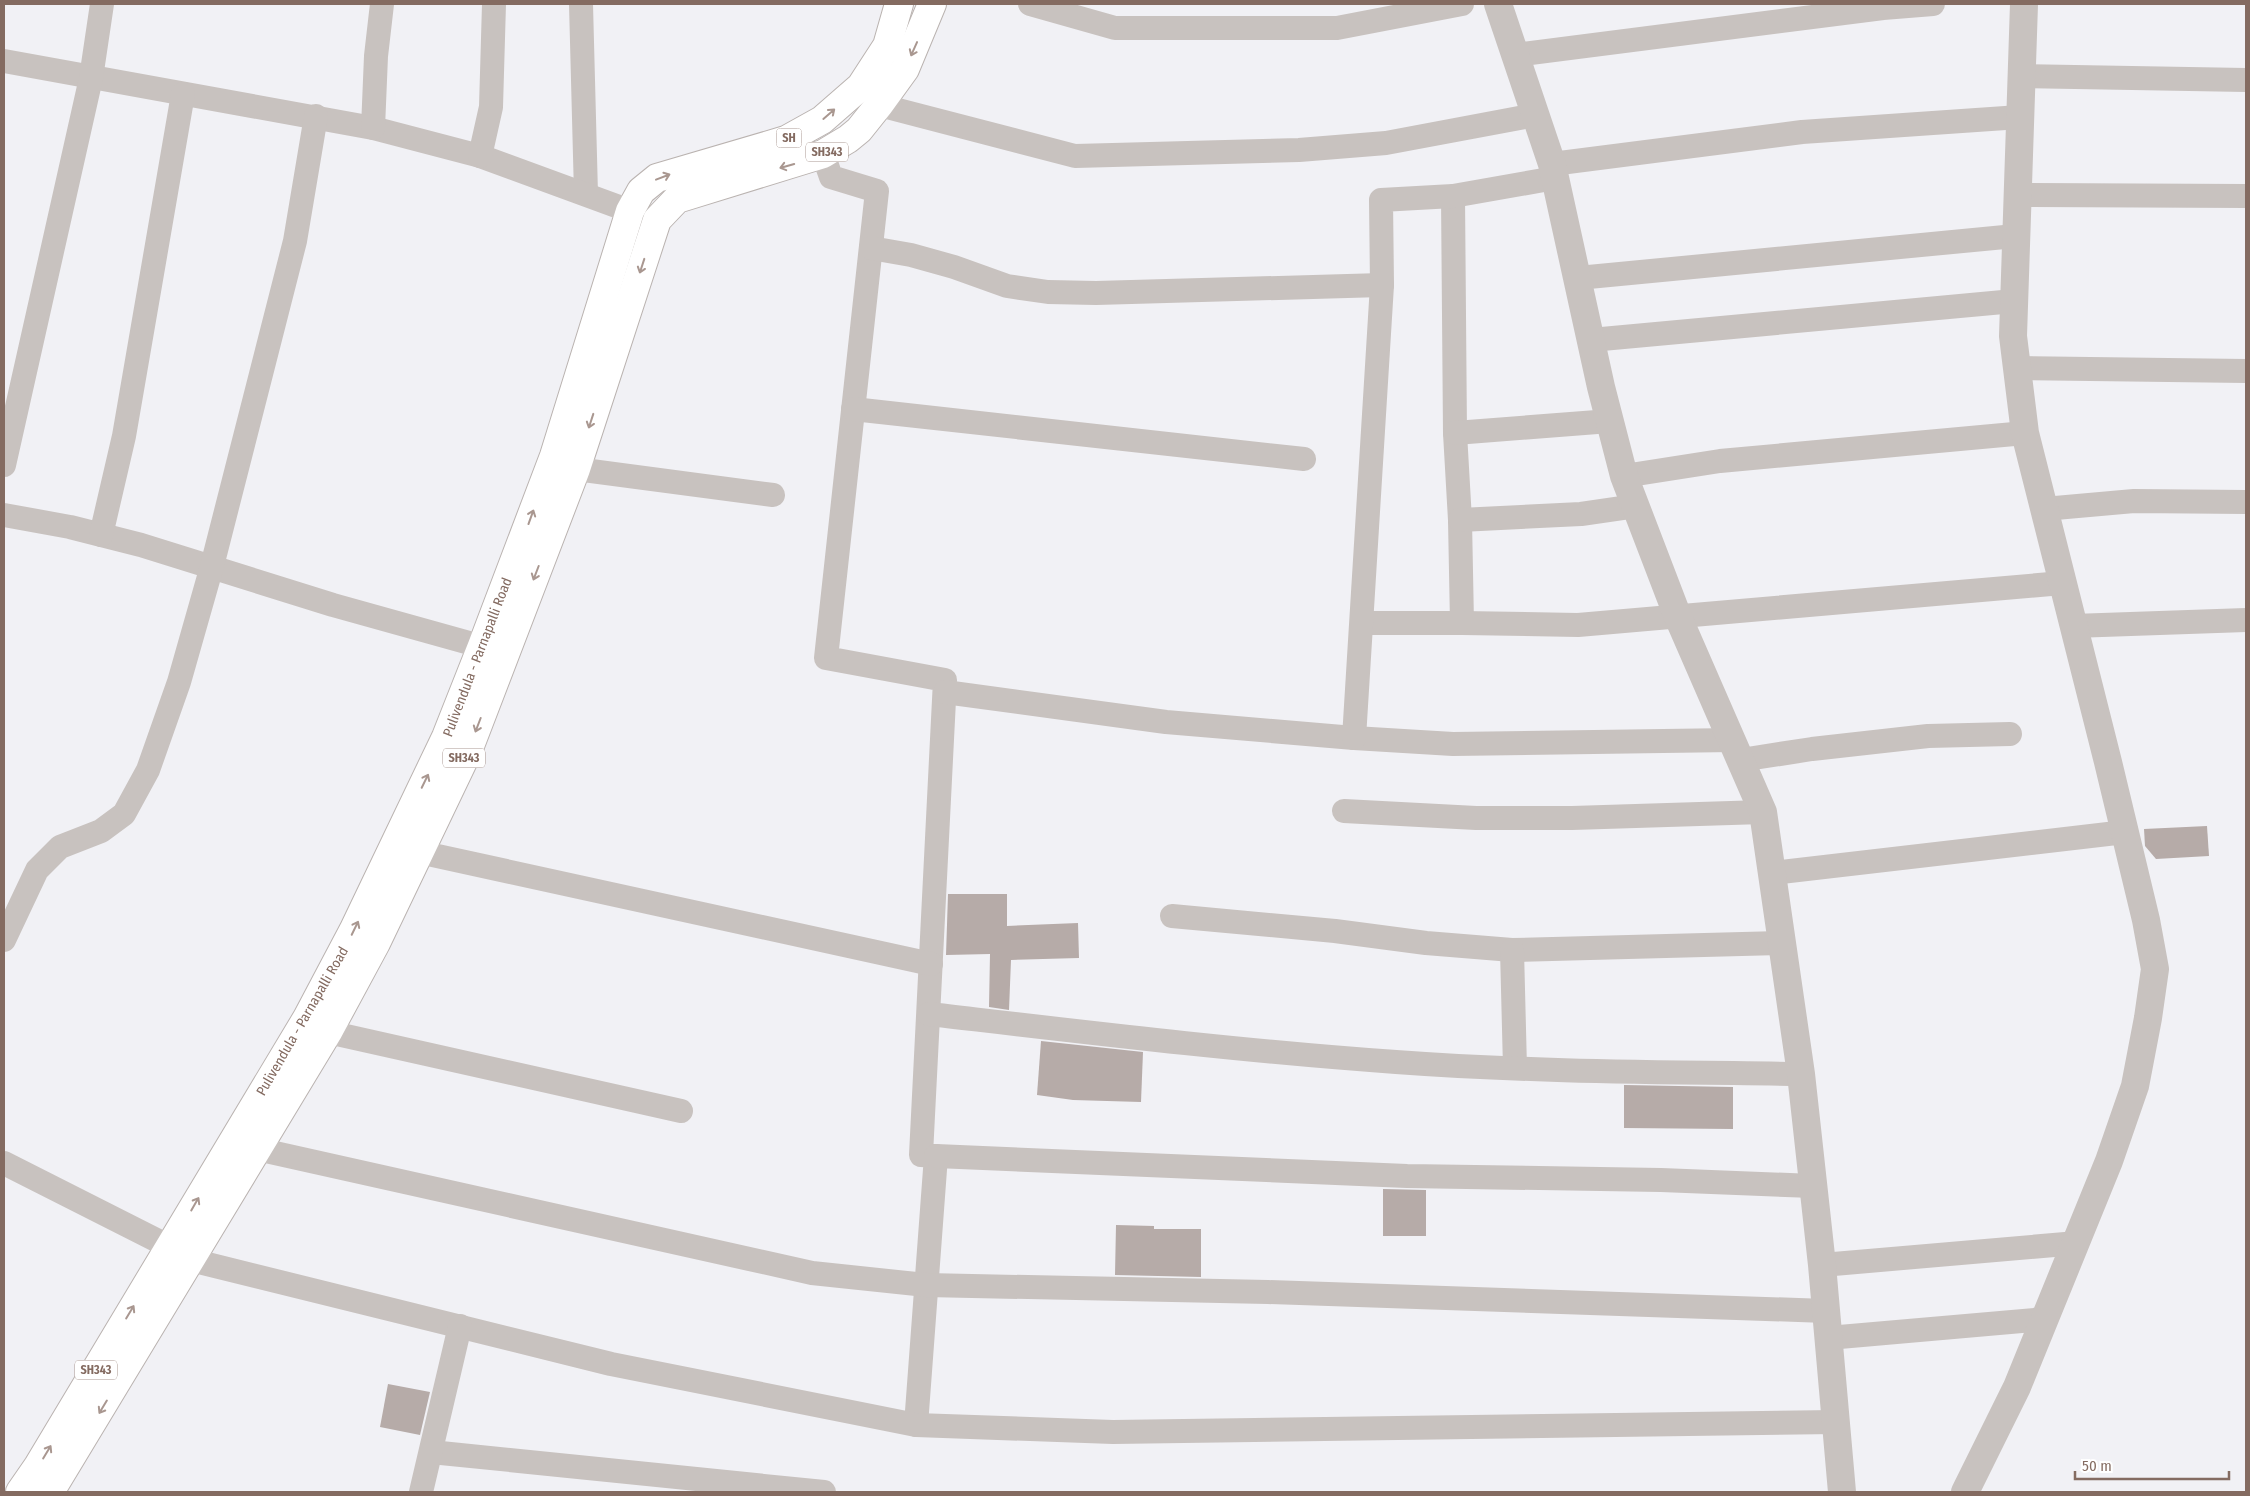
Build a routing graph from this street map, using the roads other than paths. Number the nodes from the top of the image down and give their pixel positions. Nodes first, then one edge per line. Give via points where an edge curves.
1 (102, 4) edge
2 (382, 4) edge
3 (494, 4) edge
4 (581, 4) edge
5 (899, 4) edge
6 (932, 4) edge
7 (1030, 4) edge
8 (1462, 4) edge
9 (1498, 4) edge
10 (1933, 4) edge
11 (2024, 4) edge
12 (1515, 55) junction
13 (4, 61) edge
14 (2022, 76) junction
15 (91, 78) junction
16 (2246, 80) edge
17 (183, 94) junction
18 (880, 105) junction
19 (1535, 115) junction
20 (316, 116) junction
21 (2020, 117) junction
22 (374, 128) junction
23 (822, 154) junction
24 (480, 156) junction
25 (1554, 171) junction
26 (586, 194) junction
27 (2017, 195) junction
28 (1453, 196) junction
29 (2246, 196) edge
30 (630, 211) junction
31 (657, 220) junction
32 (2015, 236) junction
33 (871, 248) junction
34 (1578, 278) junction
35 (1382, 285) junction
36 (2014, 301) junction
37 (1591, 340) junction
38 (2017, 368) junction
39 (2246, 371) edge
40 (853, 409) junction
41 (1610, 421) junction
42 (1455, 433) junction
43 (2025, 433) junction
44 (1304, 459) dead end
45 (4, 465) edge
46 (576, 470) junction
47 (1624, 476) junction
48 (773, 495) dead end
49 (2246, 502) edge
50 (1636, 506) junction
51 (2044, 509) junction
52 (4, 515) edge
53 (1460, 520) junction
54 (100, 534) junction
55 (212, 566) junction
56 (2062, 583) junction
57 (1678, 617) junction
58 (2246, 620) edge
59 (1462, 622) junction
60 (1362, 623) junction
61 (2073, 626) junction
62 (494, 650) junction
63 (945, 692) junction
64 (2010, 734) dead end
65 (1354, 738) junction
66 (1737, 750) junction
67 (1344, 810) dead end
68 (1763, 812) junction
69 (2125, 832) junction
70 (419, 852) junction
71 (1773, 873) junction
72 (1172, 916) dead end
73 (4, 940) edge
74 (1783, 943) junction
75 (1512, 950) junction
76 (931, 964) junction
77 (928, 1014) junction
78 (328, 1032) junction
79 (1515, 1068) junction
80 (1801, 1074) junction
81 (681, 1111) dead end
82 (257, 1149) junction
83 (936, 1156) junction
84 (4, 1162) edge
85 (1813, 1186) junction
86 (2077, 1243) junction
87 (181, 1253) junction
88 (1822, 1265) junction
89 (926, 1285) junction
90 (1826, 1311) junction
91 (2045, 1319) junction
92 (460, 1326) junction
93 (1828, 1338) junction
94 (1836, 1422) junction
95 (916, 1425) junction
96 (431, 1452) junction
97 (20, 1492) edge
98 (50, 1492) edge
99 (422, 1492) edge
100 (824, 1492) edge
101 (1842, 1492) edge
102 (1966, 1492) edge

1 - 15 street
2 - 22 street via 376,56
3 - 24 street via 491,107
4 - 26 street
30 -> 5 main road, Pulivendula - Parnapalli Road / SH via 641,191 657,178 786,140 822,120 861,86 887,46
6 -> 18 main road, Pulivendula - Parnapalli Road / SH343 via 905,69
7 - 8 street via 1114,28 1337,28
9 - 12 street
10 - 12 street
11 - 14 street
12 - 19 street
13 - 15 street
14 - 16 street
14 - 21 street
15 - 17 street
15 - 45 street
17 - 20 street
17 - 54 street via 124,436
18 - 19 street via 1075,156 1299,150 1386,143
18 - 23 main road, Pulivendula - Parnapalli Road / SH343 via 859,130
19 - 25 street
20 - 22 street
20 - 55 street via 295,241
21 - 25 street via 1802,132
21 - 27 street
22 - 24 street
23 -> 31 main road, Pulivendula - Parnapalli Road / SH343 via 677,200
23 - 33 street via 831,177 877,191
24 - 26 street
25 - 28 street
25 - 34 street
26 - 30 street
27 - 29 street
27 - 32 street
28 - 35 street via 1381,200
28 - 42 street
30 - 31 main road
62 -> 30 main road, Pulivendula - Parnapalli Road / SH343
31 -> 46 main road, Pulivendula - Parnapalli Road / SH343
32 - 34 street
32 - 36 street
33 - 35 street via 937,262 1007,286 1048,292
33 - 40 street
34 - 37 street
35 - 60 street
36 - 37 street
36 - 38 street via 2013,336
37 - 41 street
38 - 39 street
38 - 43 street
40 - 44 street
40 - 63 street via 826,658 945,680
41 - 42 street
41 - 47 street
42 - 53 street
43 - 47 street via 1720,461
43 - 51 street
46 - 48 street
46 -> 62 main road, Pulivendula - Parnapalli Road / SH343
47 - 50 street
49 - 51 street via 2134,501
50 - 53 street via 1581,514
50 - 57 street
51 - 56 street
52 - 54 street
53 - 59 street
54 - 55 street
55 - 62 street via 333,605
55 - 73 street via 176,691 148,770 124,814 100,831 60,847 37,870
56 - 57 street
56 - 61 street
57 - 59 street via 1578,625
57 - 66 street
58 - 61 street
59 - 60 street
60 - 65 street
61 - 69 street
62 -> 70 main road, Pulivendula - Parnapalli Road / SH343 via 468,751
87 -> 62 main road, Pulivendula - Parnapalli Road / SH343 via 354,929 446,738
63 - 65 street via 1166,722
63 - 76 street
64 - 66 street via 1928,736 1812,749
65 - 66 street via 1453,744
66 - 68 street
67 - 68 street via 1476,818
68 - 71 street
69 - 71 street
69 - 86 street via 2155,969 2135,1086
70 - 76 street
70 - 78 main road, Pulivendula - Parnapalli Road / SH343 via 376,943
71 - 74 street
72 - 75 street
74 - 75 street
74 - 80 street
75 - 79 street
76 - 77 street
77 - 79 street via 1302,1055
77 - 83 street via 921,1155
78 - 81 street
78 - 82 main road, Pulivendula - Parnapalli Road / SH343
79 - 80 street
80 - 85 street
82 - 87 main road, Pulivendula - Parnapalli Road / SH343
82 - 89 street via 812,1273
83 - 85 street via 1407,1176
83 - 89 street
84 - 87 street
85 - 88 street
86 - 88 street
86 - 91 street
87 - 92 street
97 -> 87 main road, Pulivendula - Parnapalli Road / SH343
87 -> 98 main road, Pulivendula - Parnapalli Road / SH343
88 - 90 street
89 - 90 street via 1268,1292
89 - 95 street
90 - 93 street
91 - 93 street
91 - 102 street via 2017,1387
92 - 95 street via 611,1364
92 - 96 street
93 - 94 street
94 - 95 street via 1113,1432
94 - 101 street
96 - 99 street
96 - 100 street

